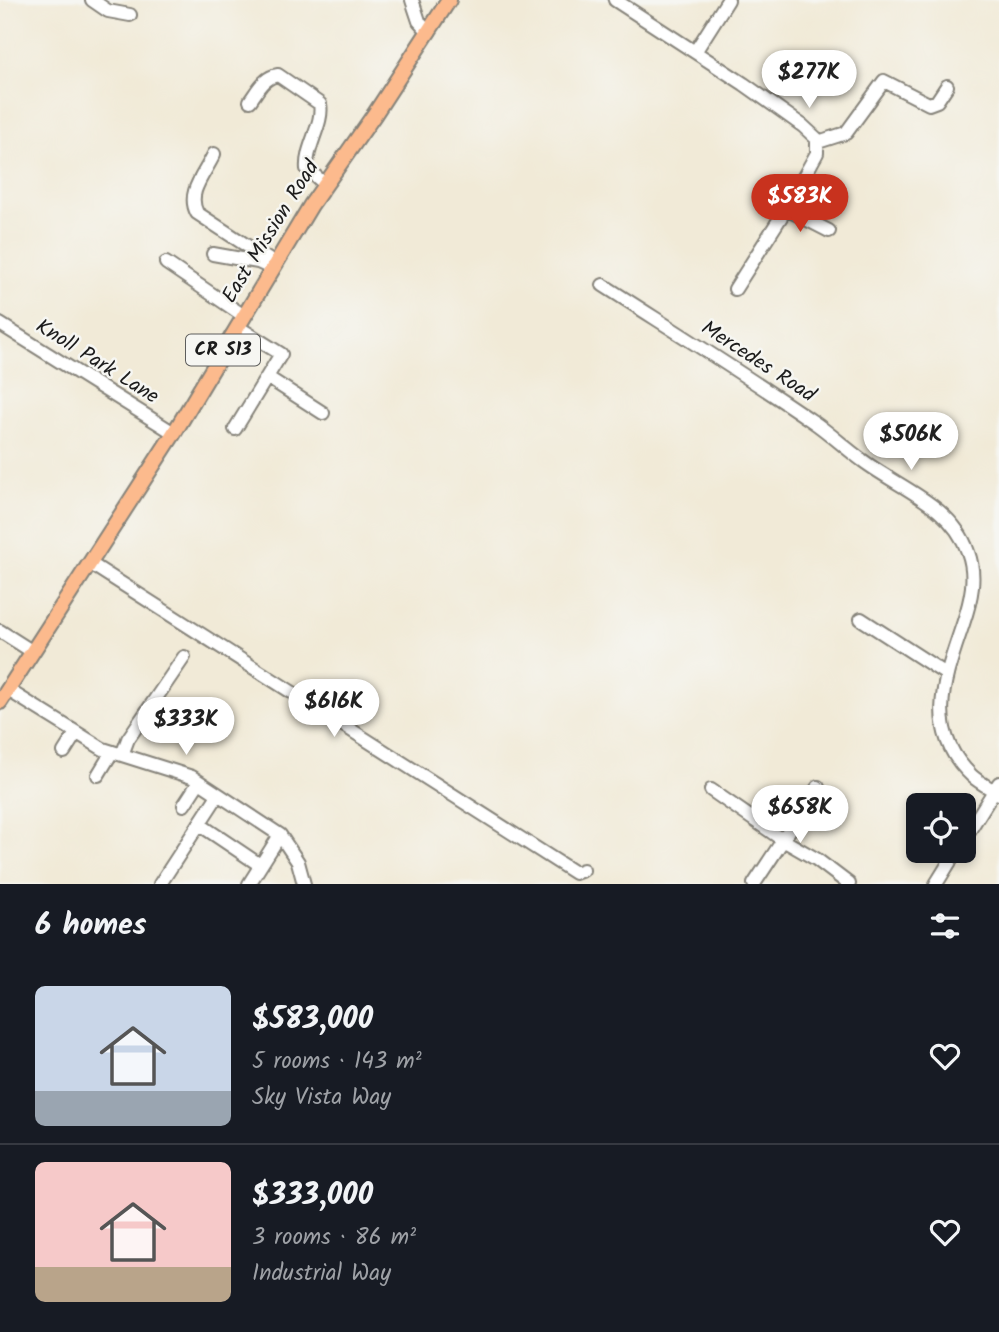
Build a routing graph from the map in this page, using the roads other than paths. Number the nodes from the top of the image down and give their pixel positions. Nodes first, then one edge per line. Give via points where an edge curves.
1 (92, 0) edge
2 (412, 0) edge
3 (449, 0) edge
4 (615, 0) edge
5 (728, 0) edge
6 (130, 15) dead end
7 (429, 32) junction
8 (695, 52) junction
9 (947, 86) dead end
10 (250, 101) dead end
11 (818, 142) junction
12 (214, 154) dead end
13 (325, 184) junction
14 (786, 209) junction
15 (829, 231) dead end
16 (213, 254) dead end
17 (166, 263) dead end
18 (274, 266) junction
19 (603, 285) dead end
20 (735, 289) dead end
21 (241, 321) junction
22 (0, 324) edge
23 (267, 377) junction
24 (323, 413) dead end
25 (235, 429) dead end
26 (174, 433) junction
27 (91, 564) junction
28 (861, 619) dead end
29 (0, 631) edge
30 (33, 652) junction
31 (184, 657) dead end
32 (946, 674) junction
33 (4, 696) edge
34 (76, 733) junction
35 (64, 752) dead end
36 (117, 753) junction
37 (98, 775) dead end
38 (199, 782) junction
39 (818, 787) dead end
40 (997, 789) edge
41 (711, 790) dead end
42 (218, 795) junction
43 (184, 805) dead end
44 (976, 821) edge
45 (199, 824) junction
46 (280, 835) junction
47 (783, 840) junction
48 (949, 863) edge
49 (260, 865) junction
50 (583, 870) dead end
51 (300, 882) edge
52 (160, 884) edge
53 (249, 884) edge
54 (754, 884) edge
55 (849, 884) edge
56 (936, 884) edge

1 - 6 street via 108,11
2 - 7 street via 419,21
3 - 7 main road, East Mission Road / CR S13
4 - 8 street
5 - 8 street
7 - 13 main road, East Mission Road / CR S13
8 - 11 street
9 - 11 street via 937,102 929,104 884,81 846,133
10 - 13 street via 263,82 278,75 320,104 306,160 307,169
11 - 14 street via 817,153
12 - 18 street via 195,190 192,204 197,214
13 - 18 main road, East Mission Road / CR S13
14 - 15 street
14 - 20 street
16 - 18 street
17 - 21 street
18 - 21 main road, East Mission Road / CR S13
19 - 32 street, Mercedes Road via 814,422 956,527 972,565 972,596
21 - 23 street via 281,354
21 - 26 main road, East Mission Road / CR S13
22 - 26 street, Knoll Park Lane
23 - 24 street
23 - 25 street
26 - 27 main road, East Mission Road / CR S13
27 - 30 main road, East Mission Road / CR S13
27 - 50 street via 575,873
28 - 32 street
29 - 30 street
30 - 33 main road, East Mission Road / CR S13
31 - 36 street
32 - 40 street, Mercedes Road via 941,722 954,755 973,777
33 - 34 street
34 - 35 street
34 - 36 street
36 - 37 street
36 - 38 street
38 - 42 street
38 - 43 street
39 - 47 street
40 - 44 street
41 - 47 street
42 - 45 street
42 - 46 street
45 - 49 street
45 - 52 street
46 - 49 street
46 - 51 street via 298,862
47 - 54 street
47 - 55 street
48 - 56 street
49 - 53 street

